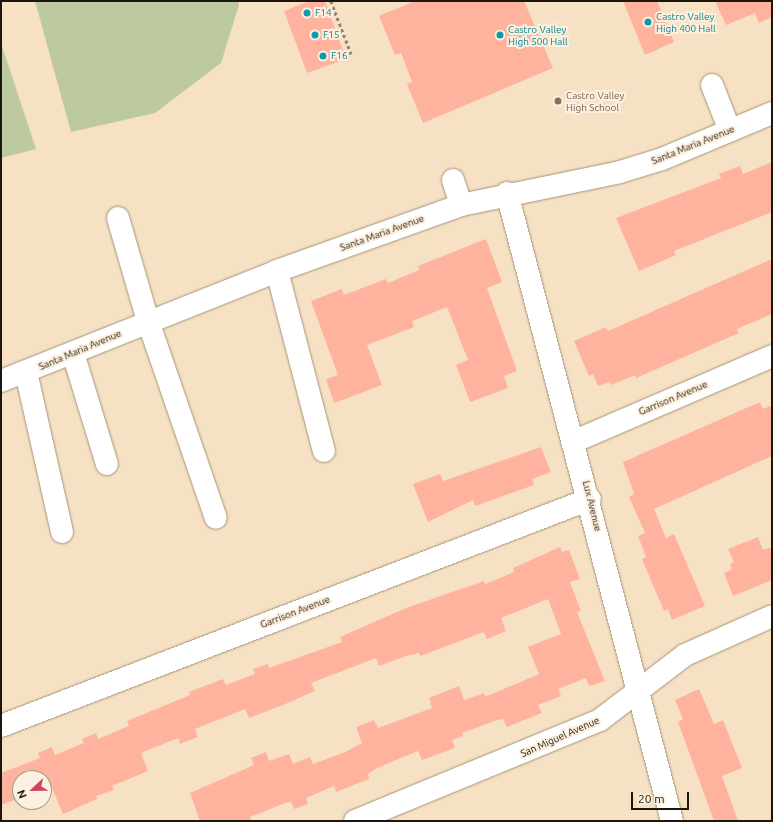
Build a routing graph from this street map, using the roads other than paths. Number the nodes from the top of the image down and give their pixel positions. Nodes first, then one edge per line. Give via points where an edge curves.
1 (712, 85) dead end
2 (772, 113) edge
3 (730, 131) junction
4 (452, 180) dead end
5 (507, 193) junction
6 (461, 205) junction
7 (118, 218) dead end
8 (277, 271) junction
9 (148, 321) junction
10 (74, 352) junction
11 (772, 356) edge
12 (26, 372) junction
13 (1, 381) edge
14 (575, 441) junction
15 (324, 451) dead end
16 (107, 464) dead end
17 (590, 500) junction
18 (216, 518) dead end
19 (62, 532) dead end
20 (772, 616) edge
21 (639, 691) junction
22 (1, 726) edge
23 (355, 821) edge
24 (672, 821) edge

1 - 3 street
2 - 3 street, Santa Maria Avenue
3 - 5 street, Santa Maria Avenue via 620,172
4 - 6 street
5 - 6 street, Santa Maria Avenue
5 - 14 street, Lux Avenue
6 - 8 street, Santa Maria Avenue
7 - 9 street
8 - 9 street, Santa Maria Avenue
8 - 15 street
9 - 10 street, Santa Maria Avenue
9 - 18 street
10 - 12 street, Santa Maria Avenue
10 - 16 street
11 - 14 street, Garrison Avenue
12 - 13 street, Santa Maria Avenue
12 - 19 street
14 - 17 street, Lux Avenue
17 - 21 street, Lux Avenue
17 - 22 street, Garrison Avenue
20 - 21 street, San Miguel Avenue via 685,655
21 - 23 street, San Miguel Avenue via 600,720 554,742
21 - 24 street, Lux Avenue

